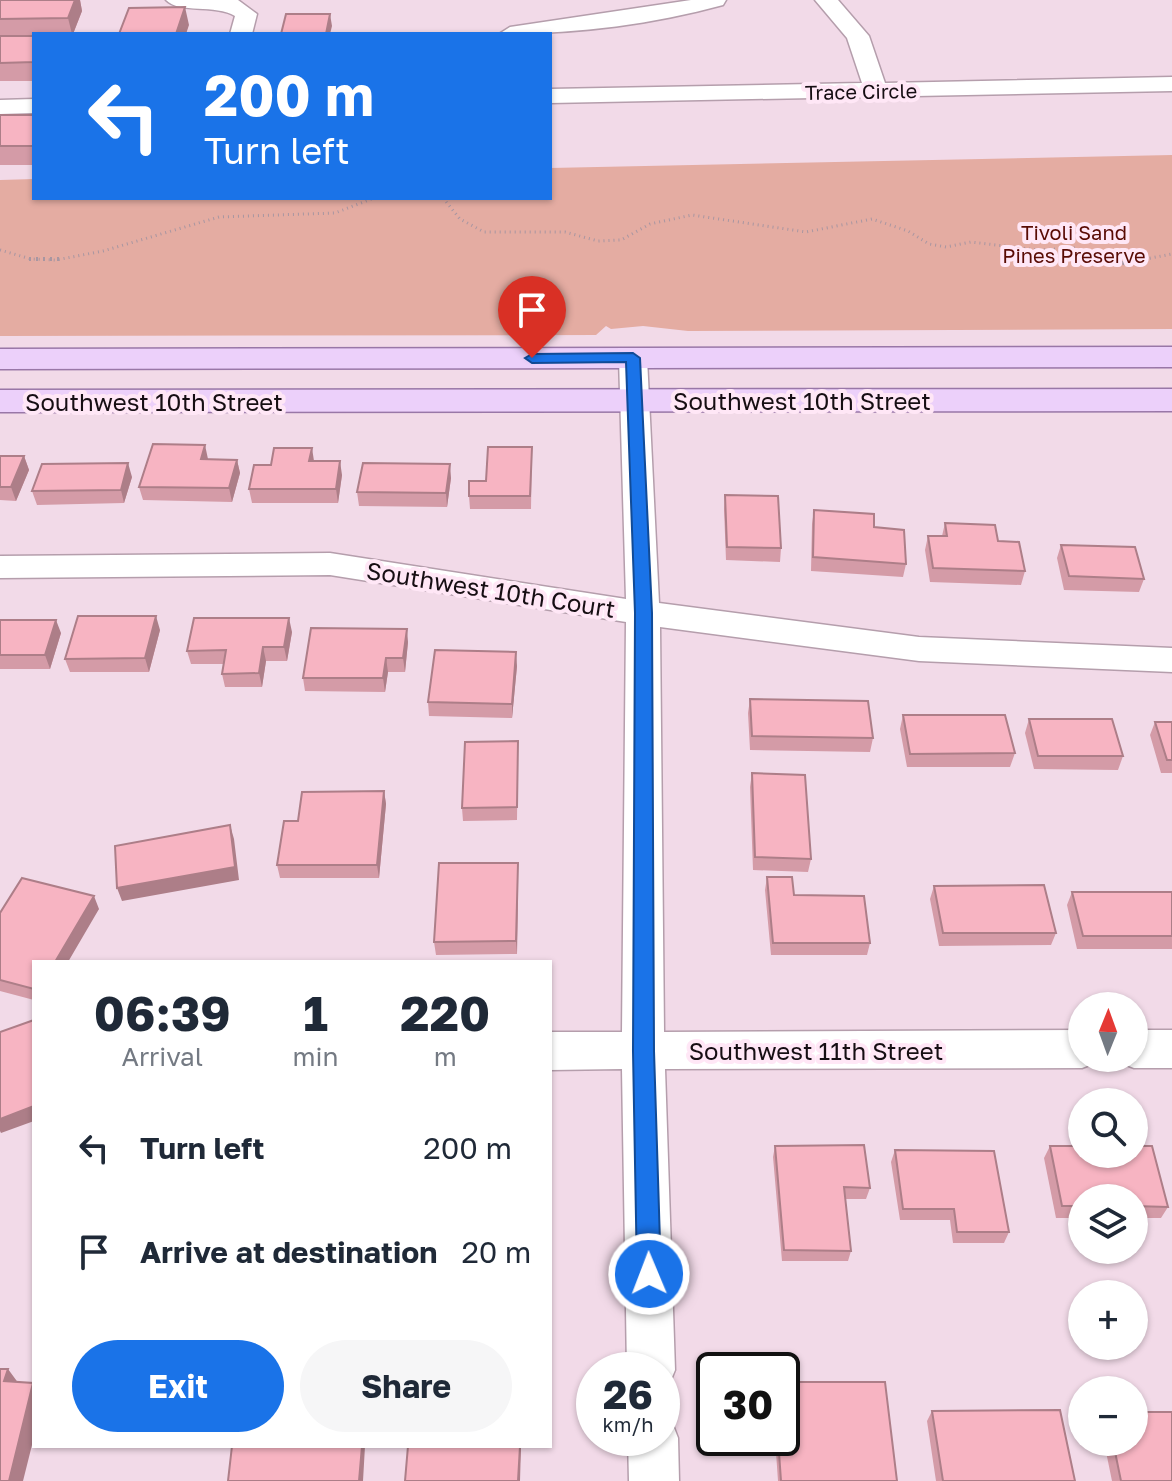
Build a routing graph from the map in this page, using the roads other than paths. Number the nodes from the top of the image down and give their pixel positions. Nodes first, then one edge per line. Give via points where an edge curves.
1 (177, 0) edge
2 (715, 0) edge
3 (826, 0) edge
4 (242, 32) edge
5 (524, 32) edge
6 (1172, 84) edge
7 (876, 90) junction
8 (552, 96) edge
9 (32, 106) edge
10 (0, 107) edge
11 (1172, 357) edge
12 (633, 358) junction
13 (0, 359) edge
14 (634, 400) junction
15 (1172, 400) edge
16 (0, 401) edge
17 (0, 567) edge
18 (643, 613) junction
19 (1172, 660) edge
20 (1068, 1049) edge
21 (1148, 1049) edge
22 (1172, 1049) edge
23 (552, 1051) edge
24 (643, 1051) junction
25 (651, 1352) edge
26 (653, 1456) edge
27 (654, 1481) edge

1 - 4 street via 230,4 246,14
2 - 5 street
3 - 7 street via 858,36
6 - 7 street, Trace Circle
7 - 8 street, Trace Circle
9 - 10 street
11 - 12 main road, Southwest 10th Street
12 - 13 main road, Southwest 10th Street
12 - 14 street
14 - 15 main road, Southwest 10th Street
14 - 16 main road, Southwest 10th Street
14 - 18 street
17 - 18 street, Southwest 10th Court via 330,564
18 - 19 street, Southwest 10th Court via 919,649
18 - 24 street
20 - 24 street, Southwest 11th Street
21 - 22 street
23 - 24 street, Southwest 11th Street
24 - 25 street
26 - 27 street

